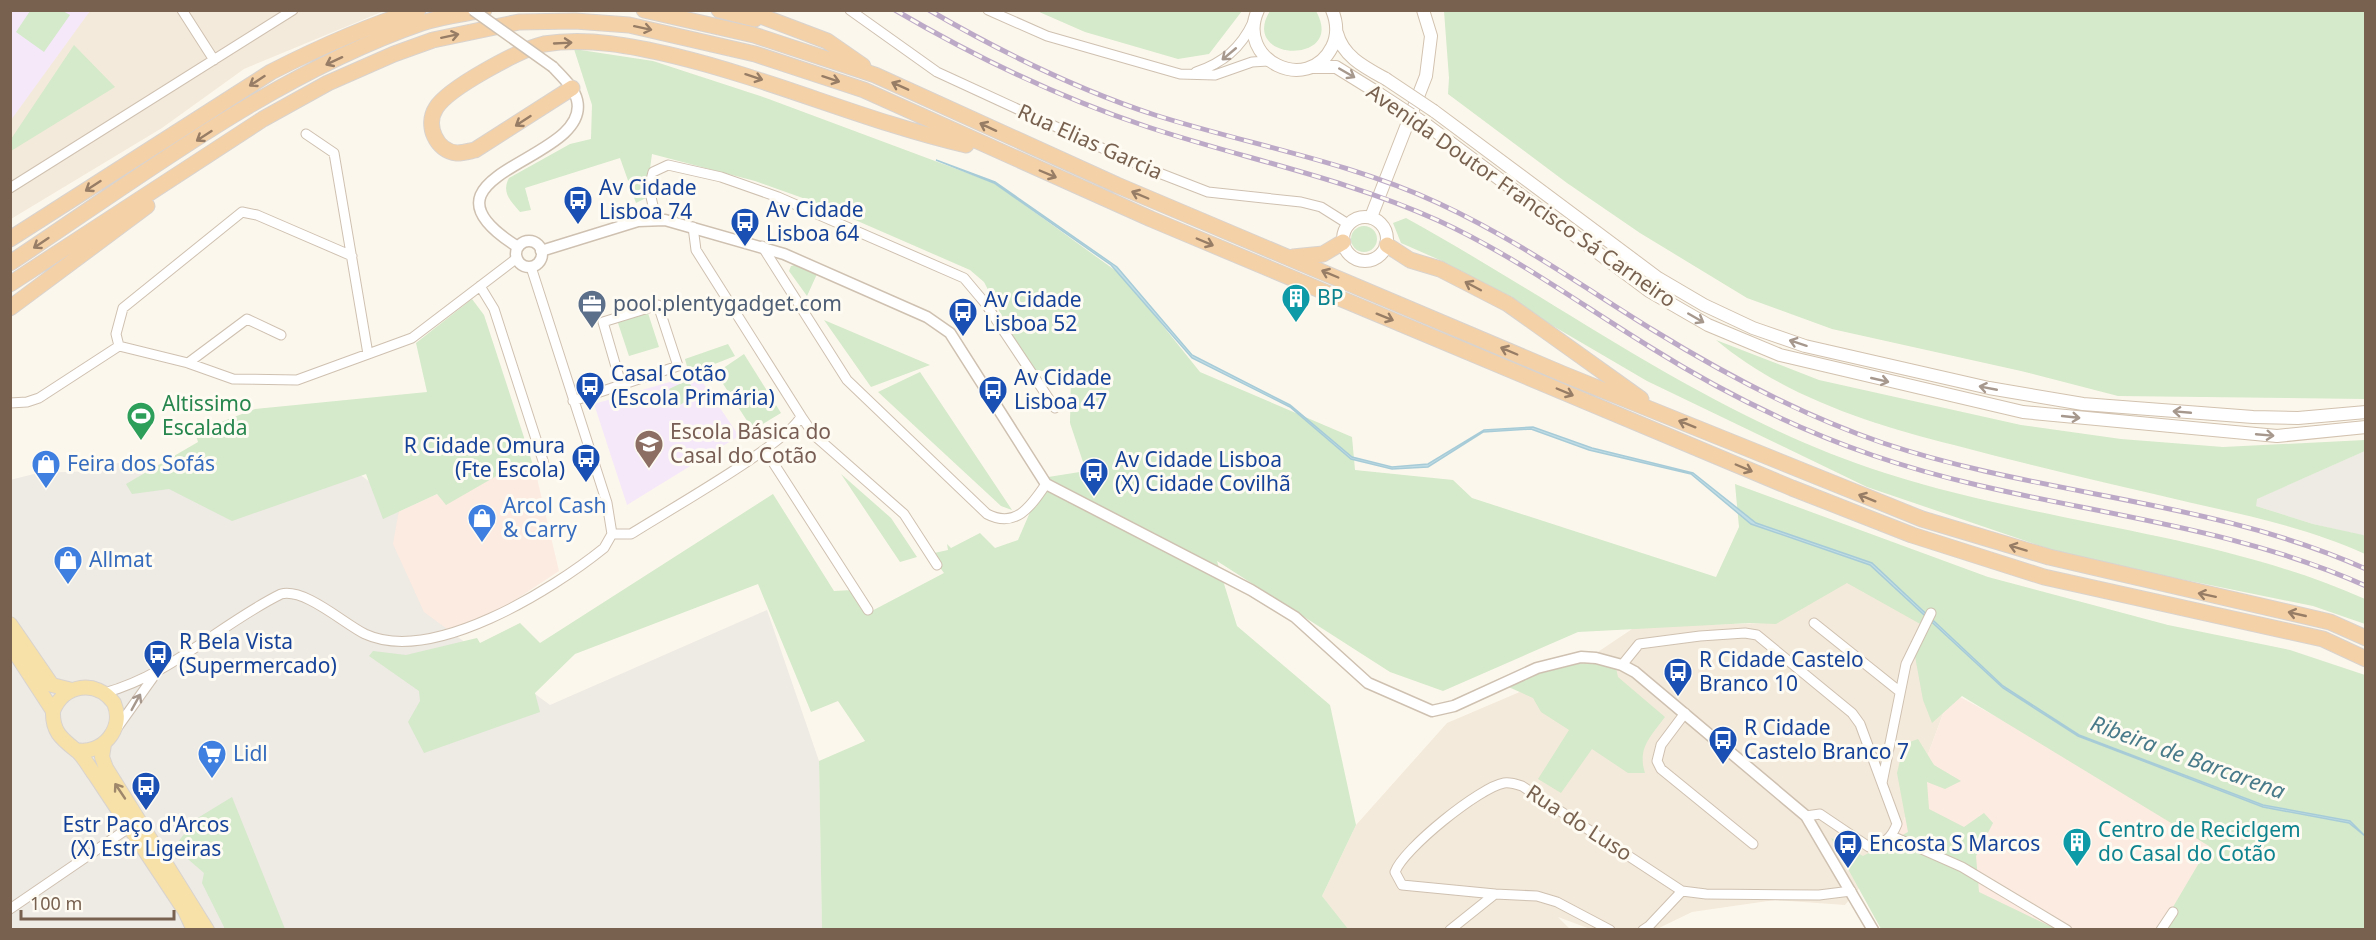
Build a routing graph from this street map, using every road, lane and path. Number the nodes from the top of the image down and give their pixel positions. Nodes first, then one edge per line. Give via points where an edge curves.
1 (182, 10) edge
2 (293, 10) edge
3 (418, 10) edge
4 (473, 10) edge
5 (484, 10) edge
6 (644, 10) edge
7 (719, 10) edge
8 (745, 10) edge
9 (849, 10) edge
10 (988, 10) edge
11 (1423, 10) edge
12 (1334, 12) edge
13 (1256, 14) edge
14 (785, 25) junction
15 (1336, 32) junction
16 (214, 60) junction
17 (1268, 61) junction
18 (1311, 67) junction
19 (1188, 74) junction
20 (875, 75) junction
21 (572, 88) junction
22 (306, 134) dead end
23 (995, 151) junction
24 (160, 186) junction
25 (10, 188) edge
26 (1371, 217) junction
27 (656, 219) junction
28 (1348, 224) junction
29 (693, 227) junction
30 (10, 239) edge
31 (1343, 242) junction
32 (1387, 245) junction
33 (762, 246) junction
34 (541, 252) junction
35 (517, 253) junction
36 (352, 256) junction
37 (1290, 258) junction
38 (10, 263) edge
39 (531, 267) junction
40 (10, 284) edge
41 (480, 286) junction
42 (10, 308) edge
43 (281, 335) dead end
44 (119, 346) junction
45 (368, 354) junction
46 (188, 363) junction
47 (621, 384) junction
48 (573, 401) junction
49 (10, 403) edge
50 (1055, 408) dead end
51 (2366, 412) edge
52 (1660, 413) junction
53 (801, 416) junction
54 (2366, 427) edge
55 (765, 450) junction
56 (546, 470) dead end
57 (1046, 484) junction
58 (612, 534) junction
59 (937, 565) dead end
60 (868, 610) dead end
61 (1931, 613) dead end
62 (1814, 623) dead end
63 (10, 624) edge
64 (2366, 638) edge
65 (10, 645) edge
66 (2366, 658) edge
67 (1622, 665) junction
68 (159, 670) junction
69 (72, 690) junction
70 (1899, 691) junction
71 (104, 693) junction
72 (53, 711) junction
73 (1685, 713) junction
74 (108, 739) junction
75 (76, 750) junction
76 (1882, 783) junction
77 (1806, 816) junction
78 (130, 828) junction
79 (1895, 838) junction
80 (1753, 844) dead end
81 (1682, 891) junction
82 (1851, 891) junction
83 (1495, 894) junction
84 (10, 909) edge
85 (2173, 912) dead end
86 (194, 930) edge
87 (207, 930) edge
88 (1450, 930) edge
89 (1610, 930) edge
90 (1643, 930) edge
91 (1873, 930) edge
92 (2067, 930) edge
93 (2161, 930) edge

1 - 16 street
2 - 16 street
3 -> 30 highway via 271,72
4 - 21 street, bridge via 553,67
5 -> 38 highway via 425,22 321,67 253,104
6 - 20 highway via 754,35
7 - 14 highway
8 - 14 highway
9 - 28 street, Rua Elias Garcia via 937,72 1141,166 1208,192 1321,207
10 - 19 street via 1047,36
11 - 26 main road via 1431,36 1428,69
12 - 15 main road
13 - 17 main road via 1255,41
13 -> 19 street via 1238,46 1226,58
14 - 20 highway via 826,40
15 - 18 main road via 1329,53
51 -> 15 main road, Avenida Doutor Francisco Sá Carneiro, bridge via 2253,417 2083,404 1989,388 1805,346 1753,328 1658,278 1434,111 1351,57
16 - 25 street
17 - 18 main road, Avenida Doutor Francisco Sá Carneiro via 1288,70
17 - 19 street via 1252,62 1215,75
18 -> 54 main road, Avenida Doutor Francisco Sá Carneiro, bridge via 1336,67 1378,93 1649,291 1708,325 1780,355 2023,412 2277,436
37 -> 20 highway via 1117,185
21 -> 23 highway via 475,150 448,150 433,132 432,116 440,102 476,77 528,49 584,42 625,46 740,72 916,133
21 - 35 street via 578,108 570,127 482,192 480,211 486,222
22 - 36 street via 333,153
24 -> 23 highway via 263,119 328,83 433,40 519,22 629,25 755,54 864,90
23 -> 66 highway via 1912,536 2044,577 2323,639
24 - 40 highway
24 - 42 highway via 146,206
26 - 28 main road
26 - 32 main road via 1383,224
27 - 29 street
27 - 34 street via 638,221
27 - 50 street via 649,181 653,172 668,165 721,177 778,197 964,278
28 - 31 main road
29 - 33 street
29 - 53 street via 696,250
31 - 32 main road via 1350,255 1364,261 1378,257
31 - 37 highway via 1323,254
52 -> 32 highway via 1508,304 1440,268 1410,260
33 - 57 street via 938,322 950,333
33 - 57 street via 847,380 987,514 1004,519 1018,517
34 - 35 street via 531,242 524,243
34 - 39 street via 538,263
35 - 39 street via 522,265
35 - 41 street
36 - 44 street via 242,212 123,308 116,334
36 - 45 street
52 -> 37 highway
39 - 48 street
41 - 45 street via 412,339
41 - 56 street via 494,309
43 - 46 street via 247,319
44 - 46 street
44 - 49 street via 39,398
45 - 46 street via 297,380 233,379
47 - 47 street via 678,366 658,305 603,322
47 - 48 street
48 - 58 street via 607,503
64 -> 52 highway via 2330,622 2049,557 1922,519
53 - 55 street via 798,424
53 - 59 street via 814,435 904,514
55 - 58 street via 631,534
55 - 60 street
57 - 67 street via 1260,595 1295,617 1368,683 1432,711 1454,706 1537,668 1581,657
58 - 68 street via 599,553 520,604 448,635 410,643 374,638 289,592 272,598
61 - 70 street via 1906,664
62 - 70 street
63 - 69 main road via 48,680 61,689
65 - 72 main road
67 - 73 street
67 - 76 street via 1639,644 1700,636 1757,635 1852,713 1860,724
68 - 71 street via 129,686
74 -> 68 street
69 - 71 main road via 89,687
69 - 72 main road via 57,702
70 - 76 street
71 - 74 main road via 116,709 116,724
72 - 75 main road via 57,733
73 - 77 street
73 - 80 street via 1661,745 1657,761 1661,769
74 - 75 main road via 92,751
87 -> 74 main road via 106,768 102,757
75 - 78 main road
76 - 79 street via 1897,824
77 - 79 street via 1820,814 1869,847
77 - 82 street
78 - 84 street
78 - 86 main road
79 - 92 street via 1962,867
81 - 82 street via 1819,895
81 - 83 street, Rua do Luso via 1522,786 1505,782 1482,793 1422,838 1407,852 1395,872 1402,885
81 - 90 street
82 - 91 street
83 - 88 street
83 - 89 street via 1537,896 1557,902
85 - 93 street

